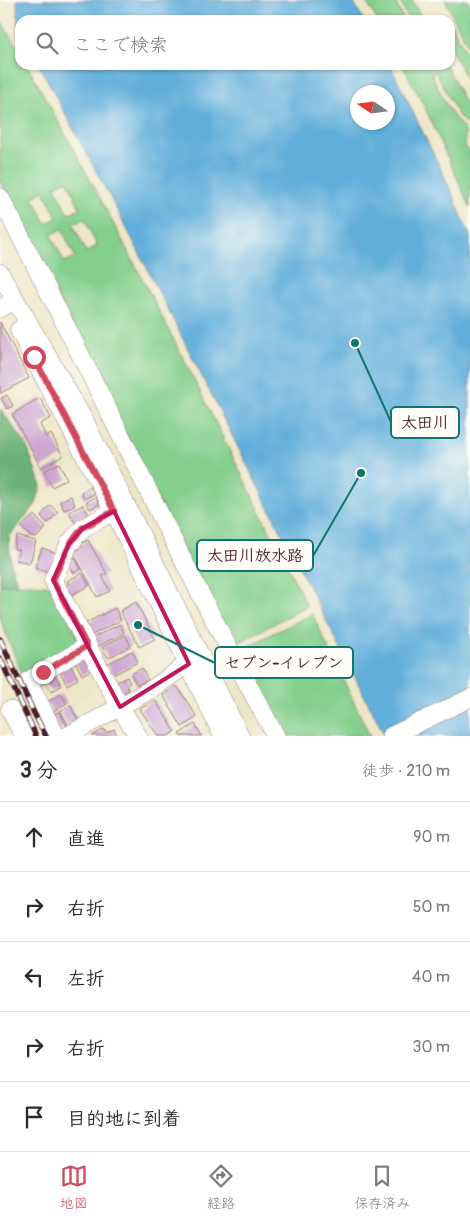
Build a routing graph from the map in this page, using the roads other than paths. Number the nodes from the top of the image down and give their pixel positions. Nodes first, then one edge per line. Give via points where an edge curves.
1 (0, 197) edge
2 (0, 273) edge
3 (7, 304) edge
4 (114, 511) junction
5 (87, 646) junction
6 (194, 659) junction
7 (470, 698) edge
8 (120, 707) junction
9 (10, 710) dead end
10 (24, 736) edge
11 (56, 736) edge
12 (67, 736) edge
13 (138, 736) edge
14 (223, 736) edge
15 (240, 736) edge
16 (276, 736) edge
17 (391, 736) edge

1 - 16 street
2 - 3 street
3 - 4 street
3 - 6 street via 84,420
4 - 5 street via 82,528 70,544 53,580
4 - 6 street
5 - 8 street
5 - 11 street via 28,681
6 - 8 street via 155,688
6 - 14 street
6 - 15 street
7 - 17 street
8 - 12 street
8 - 13 street
9 - 10 street

